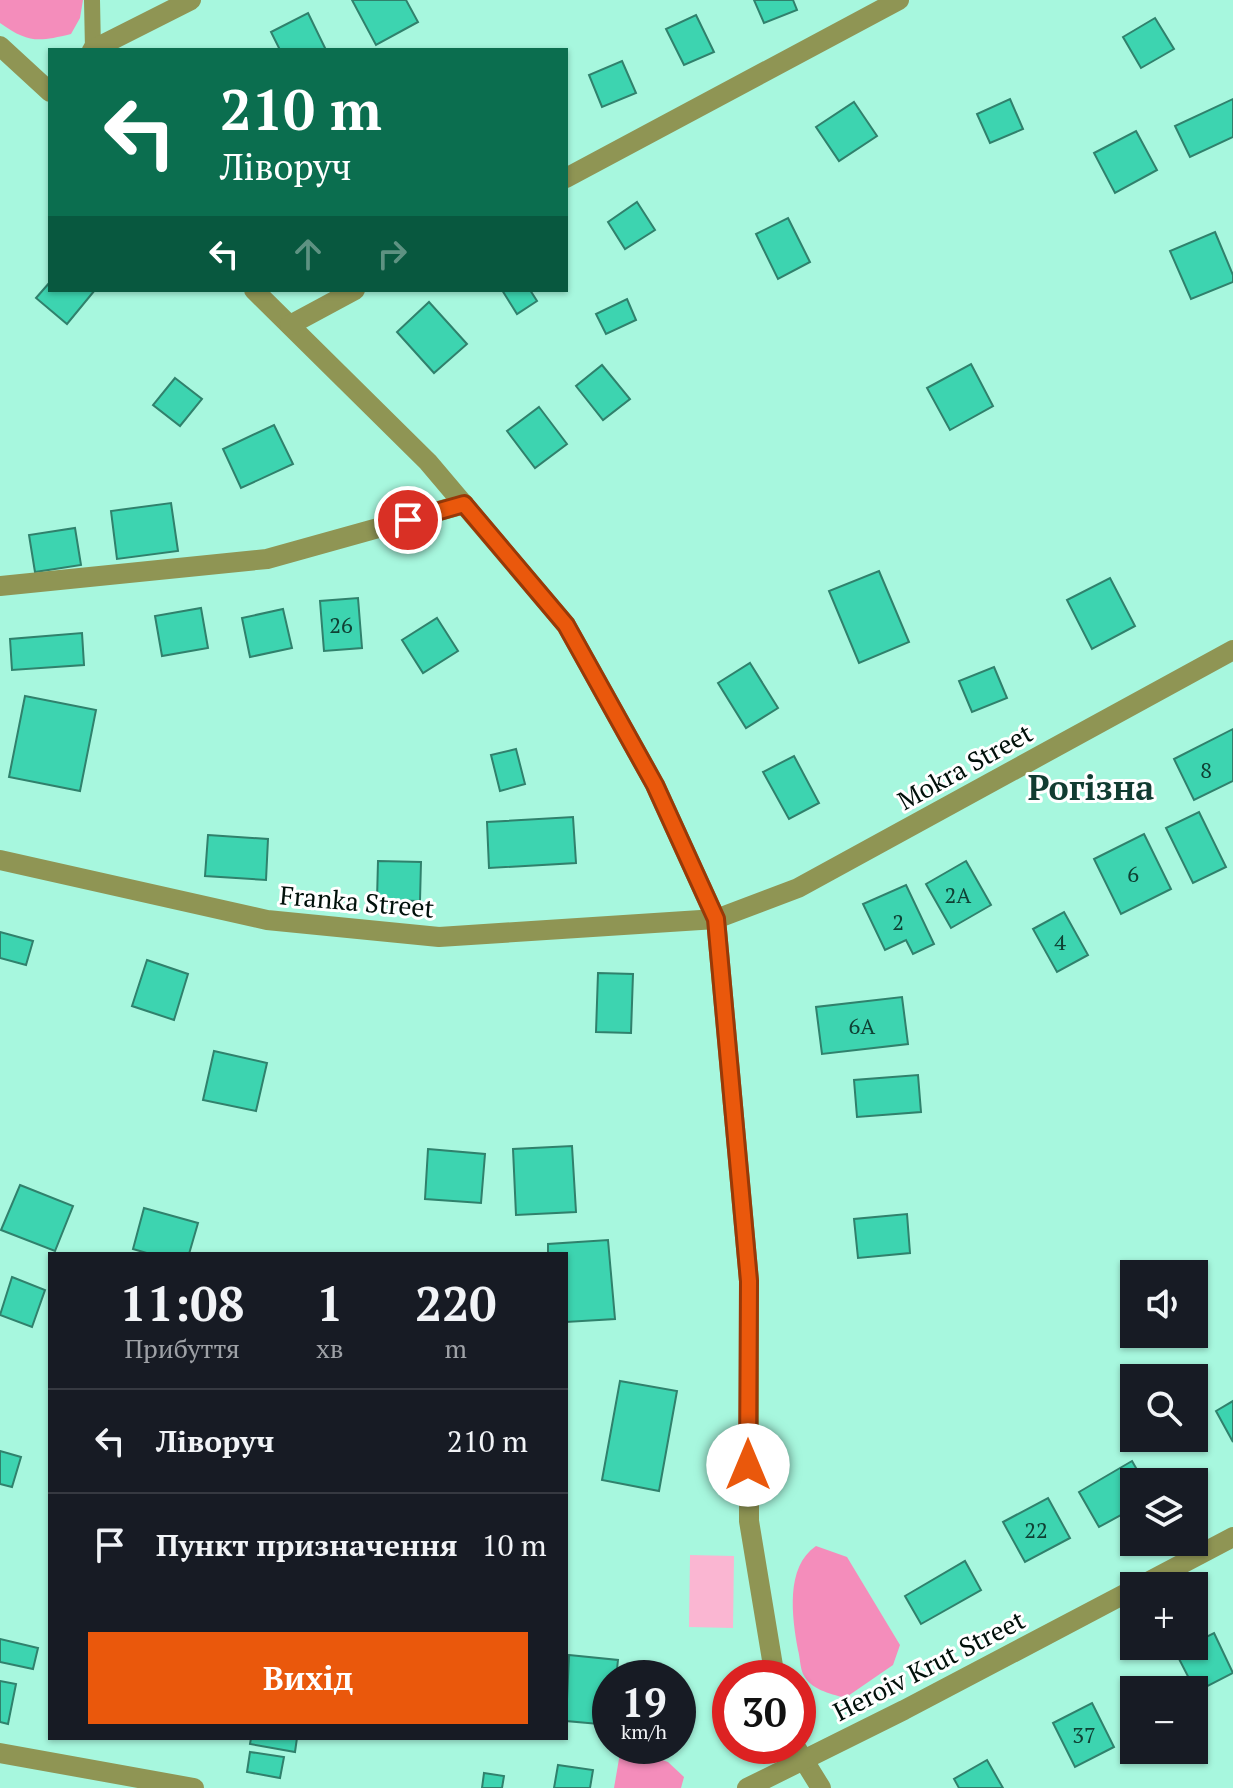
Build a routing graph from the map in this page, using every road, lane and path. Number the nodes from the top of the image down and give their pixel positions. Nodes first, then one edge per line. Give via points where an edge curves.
1 (92, 0) edge
2 (191, 0) edge
3 (899, 0) edge
4 (0, 46) edge
5 (92, 48) edge
6 (96, 48) edge
7 (48, 87) edge
8 (568, 177) edge
9 (256, 292) edge
10 (351, 292) edge
11 (290, 325) junction
12 (464, 504) junction
13 (0, 586) edge
14 (1233, 650) edge
15 (0, 860) edge
16 (716, 919) junction
17 (1233, 1537) edge
18 (1167, 1572) edge
19 (1120, 1596) edge
20 (772, 1660) edge
21 (816, 1746) edge
22 (0, 1753) edge
23 (783, 1764) edge
24 (806, 1764) edge
25 (194, 1788) edge
26 (747, 1788) edge
27 (821, 1788) edge

1 - 5 lane
2 - 6 street
3 - 8 street
4 - 7 street
9 - 11 street
10 - 11 street
11 - 12 street
12 - 13 street via 267,559
12 - 16 street via 566,625 655,785
14 - 16 street, Mokra Street via 798,888
15 - 16 street, Franka Street via 267,920 439,937
16 - 20 street via 749,1281 749,1521
17 - 18 street
19 - 21 street, Heroiv Krut Street via 904,1710
22 - 25 street
23 - 26 street, Heroiv Krut Street
24 - 27 street

